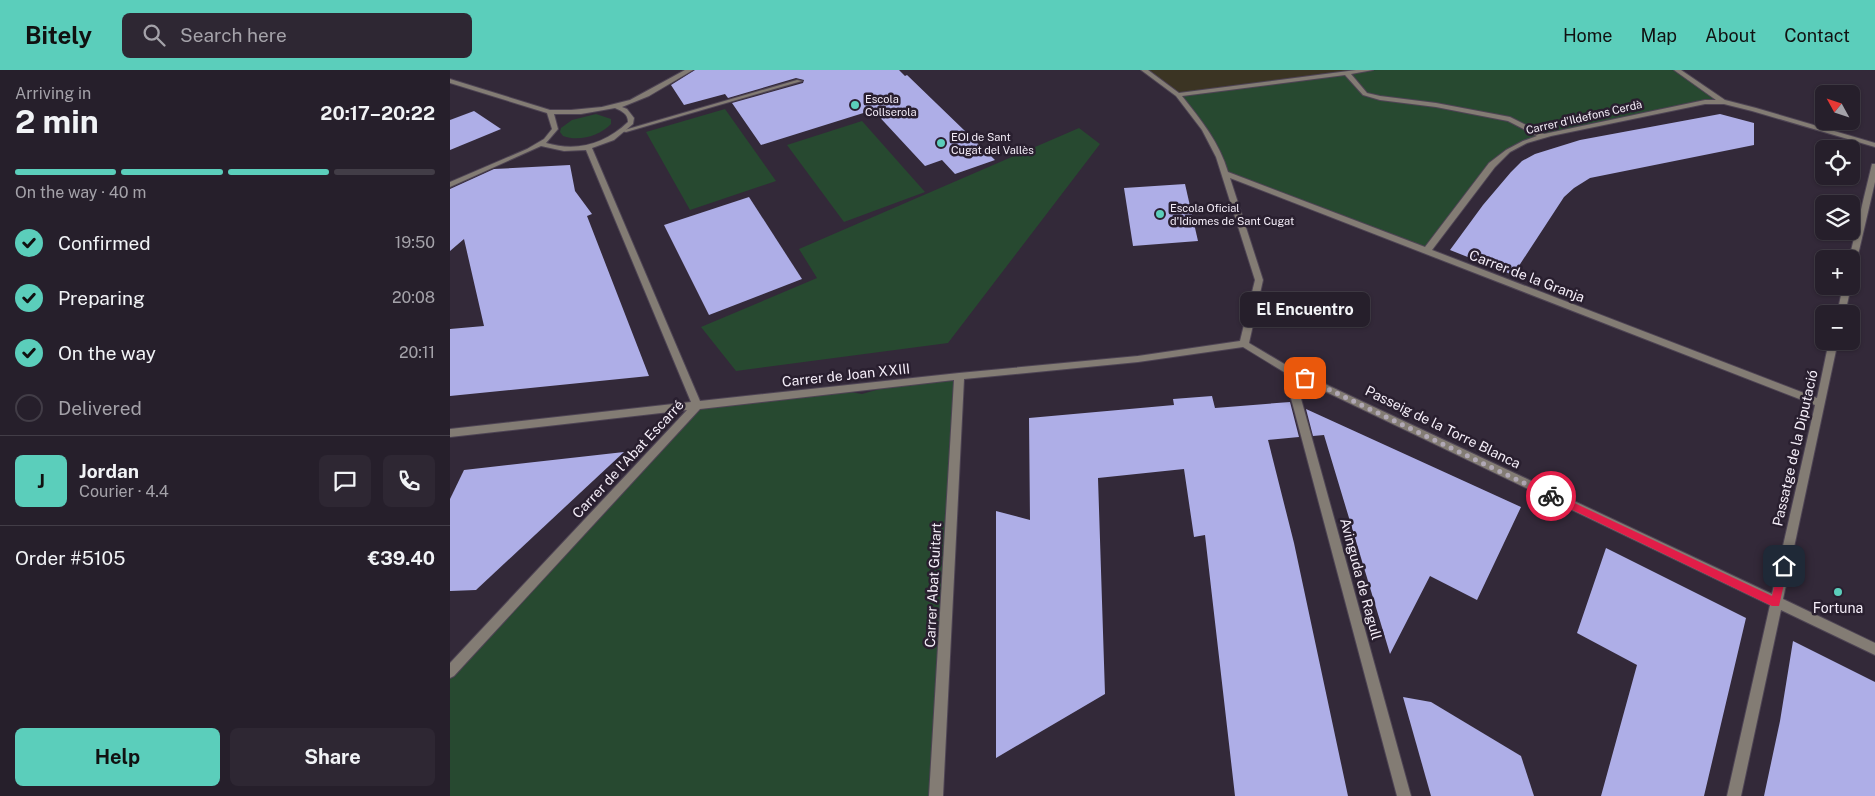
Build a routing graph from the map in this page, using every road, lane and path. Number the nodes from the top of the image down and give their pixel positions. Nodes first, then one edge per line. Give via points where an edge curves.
1 (690, 70) edge
2 (1144, 70) edge
3 (1370, 70) edge
4 (1677, 70) edge
5 (1347, 73) junction
6 (799, 81) dead end
7 (450, 82) edge
8 (1178, 95) junction
9 (1724, 102) junction
10 (613, 106) junction
11 (550, 112) junction
12 (624, 130) junction
13 (1543, 136) junction
14 (540, 143) junction
15 (1875, 145) edge
16 (588, 147) junction
17 (1875, 166) edge
18 (1225, 173) junction
19 (450, 184) edge
20 (1855, 250) edge
21 (1427, 251) junction
22 (1244, 344) junction
23 (1832, 350) edge
24 (1288, 370) junction
25 (959, 376) junction
26 (1820, 404) junction
27 (698, 406) junction
28 (450, 432) edge
29 (1776, 603) junction
30 (1875, 649) edge
31 (450, 672) edge
32 (936, 796) edge
33 (1404, 796) edge
34 (1734, 796) edge

1 - 10 street via 632,101
2 - 8 street
3 - 5 street
4 - 9 street
5 - 8 street
5 - 13 street via 1365,94 1510,119
6 - 12 street
7 - 11 street
8 - 18 street via 1205,129
9 - 13 street, Carrer d'Ildefons Cerdà via 1706,102
9 - 15 street
10 - 11 street via 580,112
10 - 12 street via 630,113 631,123
11 - 14 street via 555,129
12 - 16 street
13 - 21 street, Carrer d'Ildefons Cerdà via 1516,146 1492,165
14 - 16 street via 566,150
14 - 19 street
16 - 27 street, Carrer de l'Abat Escarré
17 - 20 street
18 - 21 street, Carrer de la Granja
18 - 22 street via 1259,280
21 - 26 street, Carrer de la Granja
22 - 24 street, Passeig de la Torre Blanca
22 - 25 street, Carrer de Joan XXIII via 1138,359
23 - 26 street, Passatge de la Diputació
24 - 29 street, Passeig de la Torre Blanca
24 - 33 street, Avinguda de Ragull
25 - 27 street, Carrer de Joan XXIII
25 - 32 street, Carrer Abat Guitart
26 - 29 street, Passatge de la Diputació
27 - 28 street, Carrer de Joan XXIII
27 - 31 street, Carrer de l'Abat Escarré
29 - 30 street, Passeig de la Torre Blanca
29 - 34 street, Passatge de la Diputació

